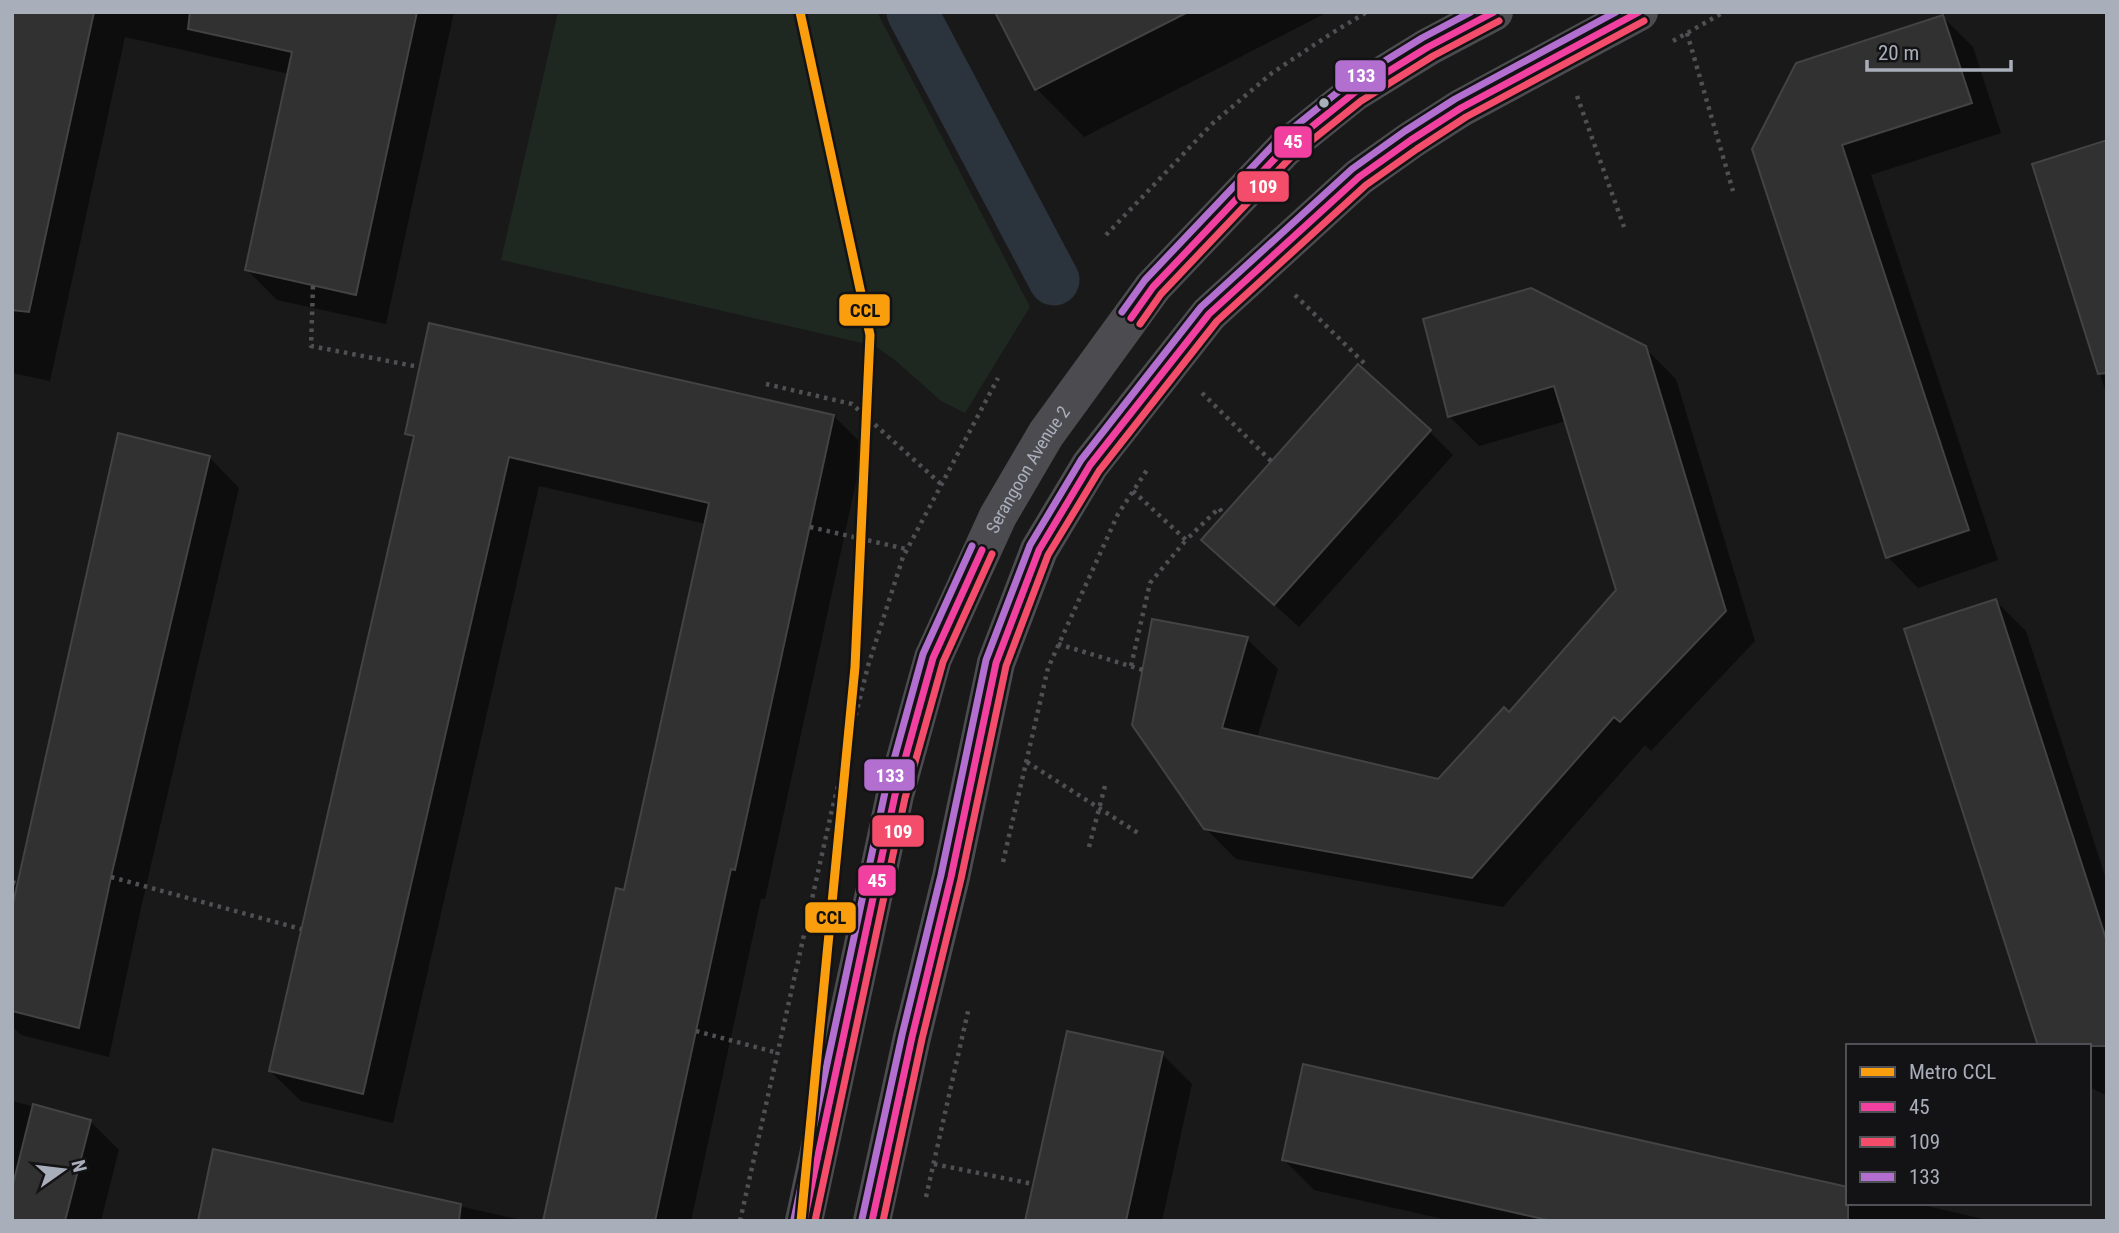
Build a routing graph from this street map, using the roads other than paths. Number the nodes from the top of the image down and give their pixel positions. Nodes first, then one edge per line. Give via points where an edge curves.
1 (1494, 12) edge
2 (1639, 12) edge
3 (804, 1221) edge
4 (872, 1221) edge

1 - 3 main road, Serangoon Avenue 2 via 1355,92 1284,149 1153,286 1046,434 998,516 933,658 898,782
2 - 4 main road via 1461,108 1359,177 1209,314 1090,465 1039,550 996,663

